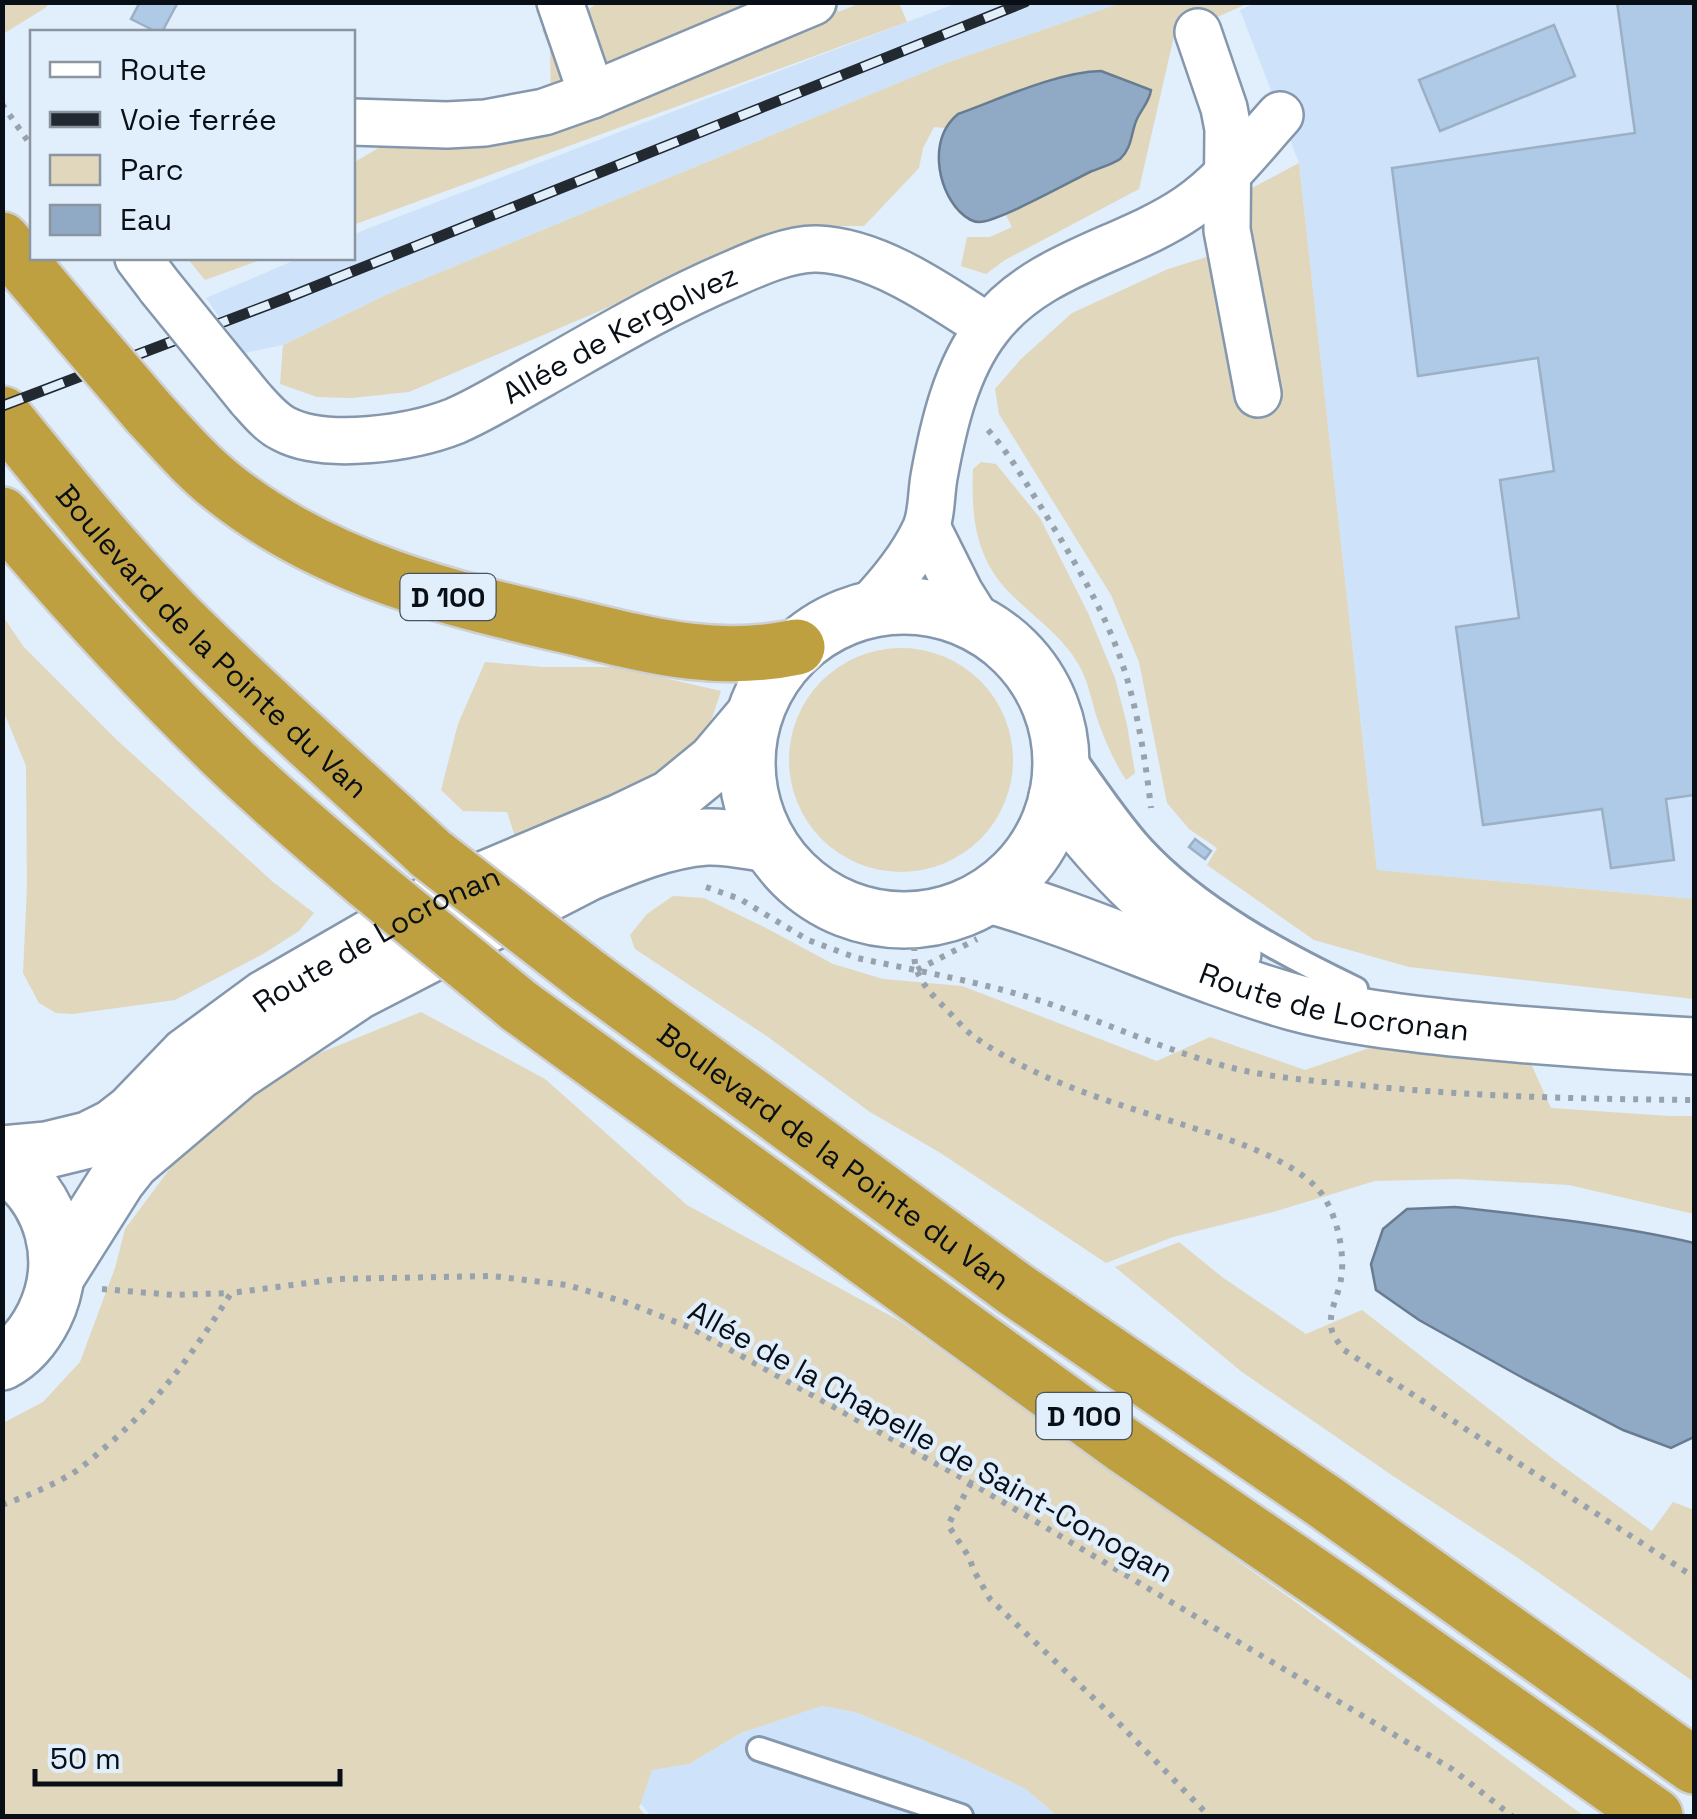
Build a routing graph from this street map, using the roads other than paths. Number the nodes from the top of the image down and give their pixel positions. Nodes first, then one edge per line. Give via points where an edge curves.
1 (560, 2) edge
2 (814, 2) edge
3 (1198, 32) dead end
4 (592, 95) junction
5 (1280, 115) dead end
6 (355, 122) edge
7 (1226, 174) junction
8 (2, 240) edge
9 (149, 272) edge
10 (988, 327) junction
11 (1258, 394) dead end
12 (2, 414) edge
13 (2, 515) edge
14 (926, 527) junction
15 (866, 610) junction
16 (980, 625) junction
17 (797, 647) junction
18 (753, 717) junction
19 (1059, 736) junction
20 (1058, 797) junction
21 (768, 844) junction
22 (990, 895) junction
23 (1356, 989) junction
24 (1694, 1017) edge
25 (1694, 1046) edge
26 (2, 1154) edge
27 (2, 1163) edge
28 (88, 1285) junction
29 (2, 1362) edge
30 (759, 1749) dead end
31 (1694, 1766) edge
32 (961, 1816) edge
33 (1655, 1816) edge

1 - 4 street
2 - 4 street
3 - 7 street via 1224,108
4 - 6 street via 486,122
5 - 7 street
7 - 10 street via 1166,221 1046,279
7 - 11 street via 1226,230
8 - 17 highway, D 100, bridge via 186,454 227,490 318,548 461,600 668,649 736,656
9 - 10 street, Allée de Kergolvez, bridge via 270,418 322,439 424,431 474,412 660,306 806,249 876,263
10 - 14 street via 960,377
12 - 31 highway, Boulevard de la Pointe du Van / D 100, bridge via 174,614 432,854 1015,1288
13 - 33 highway, D 100, bridge via 232,762 520,1006 1123,1445
14 - 15 street
14 - 16 street
15 - 16 main road via 944,610
15 - 17 main road
16 - 19 main road via 1032,672
17 - 18 main road via 770,679
18 - 21 main road via 746,760 752,804
18 - 26 main road, Route de Locronan via 671,798 436,900 266,998 210,1036 114,1127 48,1150
19 - 20 main road
19 - 23 lane, Route de Locronan via 1142,848 1174,878 1272,946
20 - 22 main road via 1044,836 1021,869
20 - 23 main road, Route de Locronan via 1111,862 1174,920 1242,956
21 - 22 main road via 796,879 831,904 873,918 916,945 942,916
21 - 28 main road, Route de Locronan via 708,837 625,857 358,990 237,1072 132,1161 116,1180
22 - 25 main road, Route de Locronan via 1325,1010 1548,1038
23 - 24 main road, Route de Locronan
27 - 28 main road via 40,1198 59,1264
28 - 29 main road via 53,1298 37,1330
30 - 32 lane

